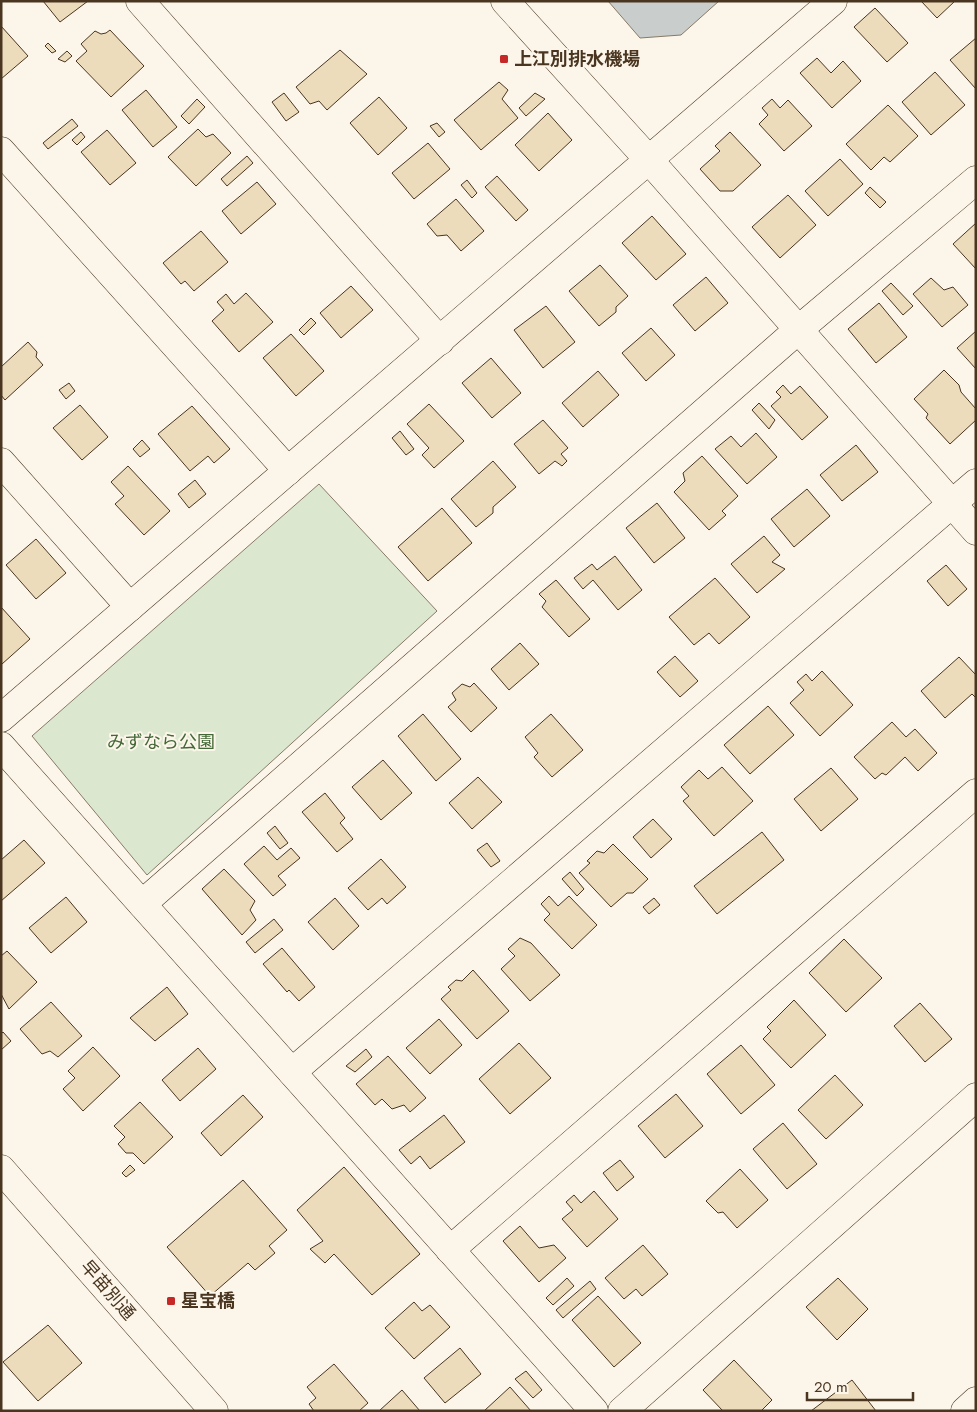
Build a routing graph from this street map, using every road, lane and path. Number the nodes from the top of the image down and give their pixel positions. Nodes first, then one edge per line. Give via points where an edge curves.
1 (140, 1) edge
2 (505, 1) edge
3 (833, 1) edge
4 (1, 151) edge
5 (649, 160) junction
6 (976, 180) edge
7 (798, 330) junction
8 (440, 340) junction
9 (1, 462) edge
10 (288, 471) junction
11 (976, 483) edge
12 (951, 503) junction
13 (976, 531) edge
14 (130, 607) junction
15 (1, 718) edge
16 (1, 746) edge
17 (976, 792) edge
18 (142, 904) junction
19 (292, 1072) junction
20 (973, 1106) edge
21 (1, 1169) edge
22 (450, 1250) junction
23 (976, 1401) edge
24 (214, 1411) edge
25 (594, 1411) edge
26 (622, 1411) edge
27 (965, 1411) edge

1 - 8 street
2 - 5 street
3 - 5 street
4 - 10 street
5 - 7 street
5 - 8 street
6 - 7 street
7 - 12 street
7 - 18 street
8 - 10 street
9 - 14 street
10 - 14 street
11 - 12 street
12 - 13 street
12 - 19 street
14 - 15 street
16 - 18 street
17 - 22 street
18 - 19 street
19 - 22 street
20 - 26 street
21 - 24 street, 早苗別通
22 - 25 street
23 - 27 street

